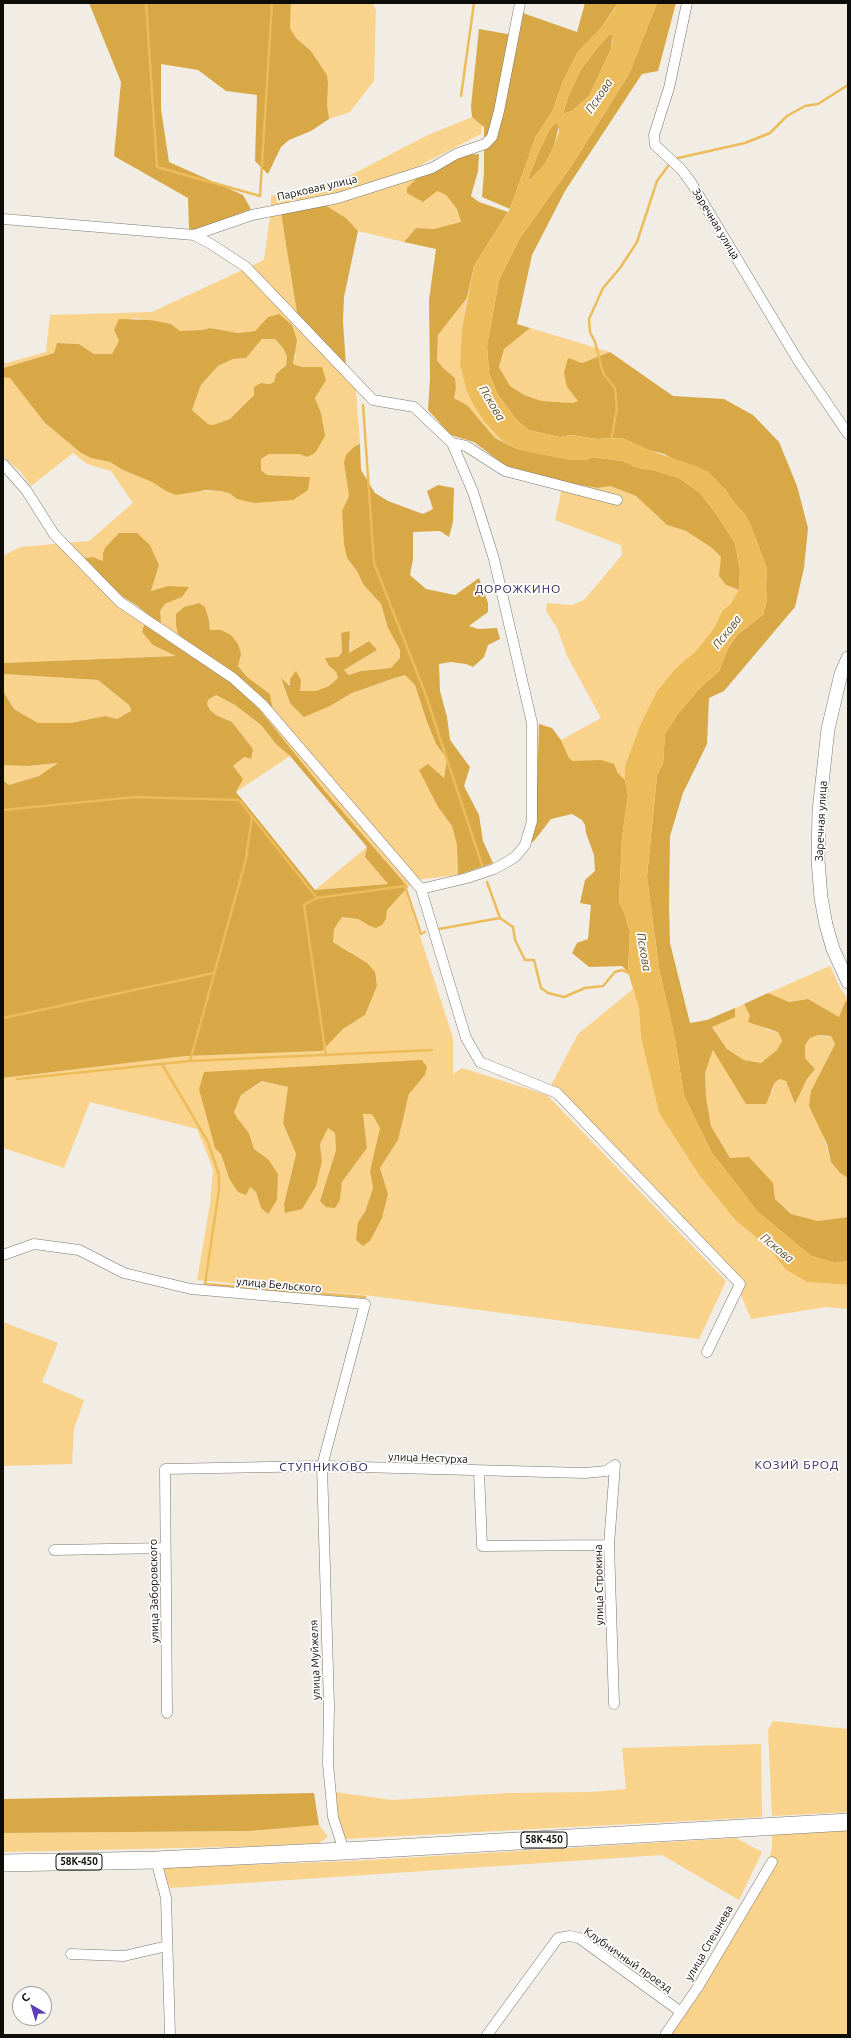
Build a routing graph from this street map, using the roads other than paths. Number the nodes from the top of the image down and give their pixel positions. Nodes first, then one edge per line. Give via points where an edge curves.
1 (520, 3) edge
2 (687, 3) edge
3 (3, 219) edge
4 (194, 235) junction
5 (848, 434) edge
6 (452, 443) junction
7 (3, 464) edge
8 (617, 500) dead end
9 (848, 658) edge
10 (421, 889) junction
11 (848, 982) edge
12 (3, 1255) edge
13 (707, 1352) dead end
14 (616, 1465) joint
15 (322, 1466) junction
16 (165, 1469) joint
17 (479, 1471) junction
18 (609, 1545) junction
19 (165, 1548) junction
20 (54, 1550) dead end
21 (614, 1704) dead end
22 (168, 1713) dead end
23 (848, 1822) edge
24 (344, 1851) junction
25 (156, 1860) junction
26 (772, 1862) dead end
27 (3, 1864) edge
28 (167, 1946) junction
29 (71, 1954) dead end
30 (681, 2012) junction
31 (170, 2035) edge
32 (487, 2035) edge
33 (665, 2035) edge

1 - 4 street, Парковая улица via 499,111 492,137 485,144 474,150 456,154 432,168 413,175 338,198 252,215
2 - 5 street, Заречная улица via 669,88 654,135 655,145 692,184 799,362
3 - 4 street, Парковая улица
4 - 6 street via 246,267 373,400 414,407
6 - 8 street via 466,446 505,471
6 - 10 street via 473,492 494,559 532,723 532,821 525,845 507,862 467,878
7 - 10 street via 26,490 54,534 120,602 233,678 262,705
9 - 11 street, Заречная улица via 841,674 828,728 819,811 818,860 826,925 833,949
10 - 13 street via 466,1038 480,1062 557,1093 740,1284
12 - 15 street, улица Бельского via 34,1244 79,1250 124,1273 191,1289 365,1304
14 - 17 street, улица Нестурха via 606,1471 584,1472
14 - 18 street, улица Строкина
15 - 16 street, улица Нестурха
15 - 17 street, улица Нестурха
15 - 24 street, улица Муйжеля via 329,1706 328,1764 333,1818
16 - 19 street, улица Заборовского
17 - 18 street via 482,1546
18 - 21 street, улица Строкина
19 - 20 street
19 - 22 street, улица Заборовского
23 - 24 highway, 58К-450
24 - 25 highway, 58К-450
25 - 27 highway, 58К-450
25 - 28 street via 166,1898
26 - 30 street, улица Спешнева
28 - 29 street via 124,1956
28 - 31 street
30 - 32 street, Клубничный проезд via 579,1938 570,1936 558,1938
30 - 33 street, улица Спешнева

